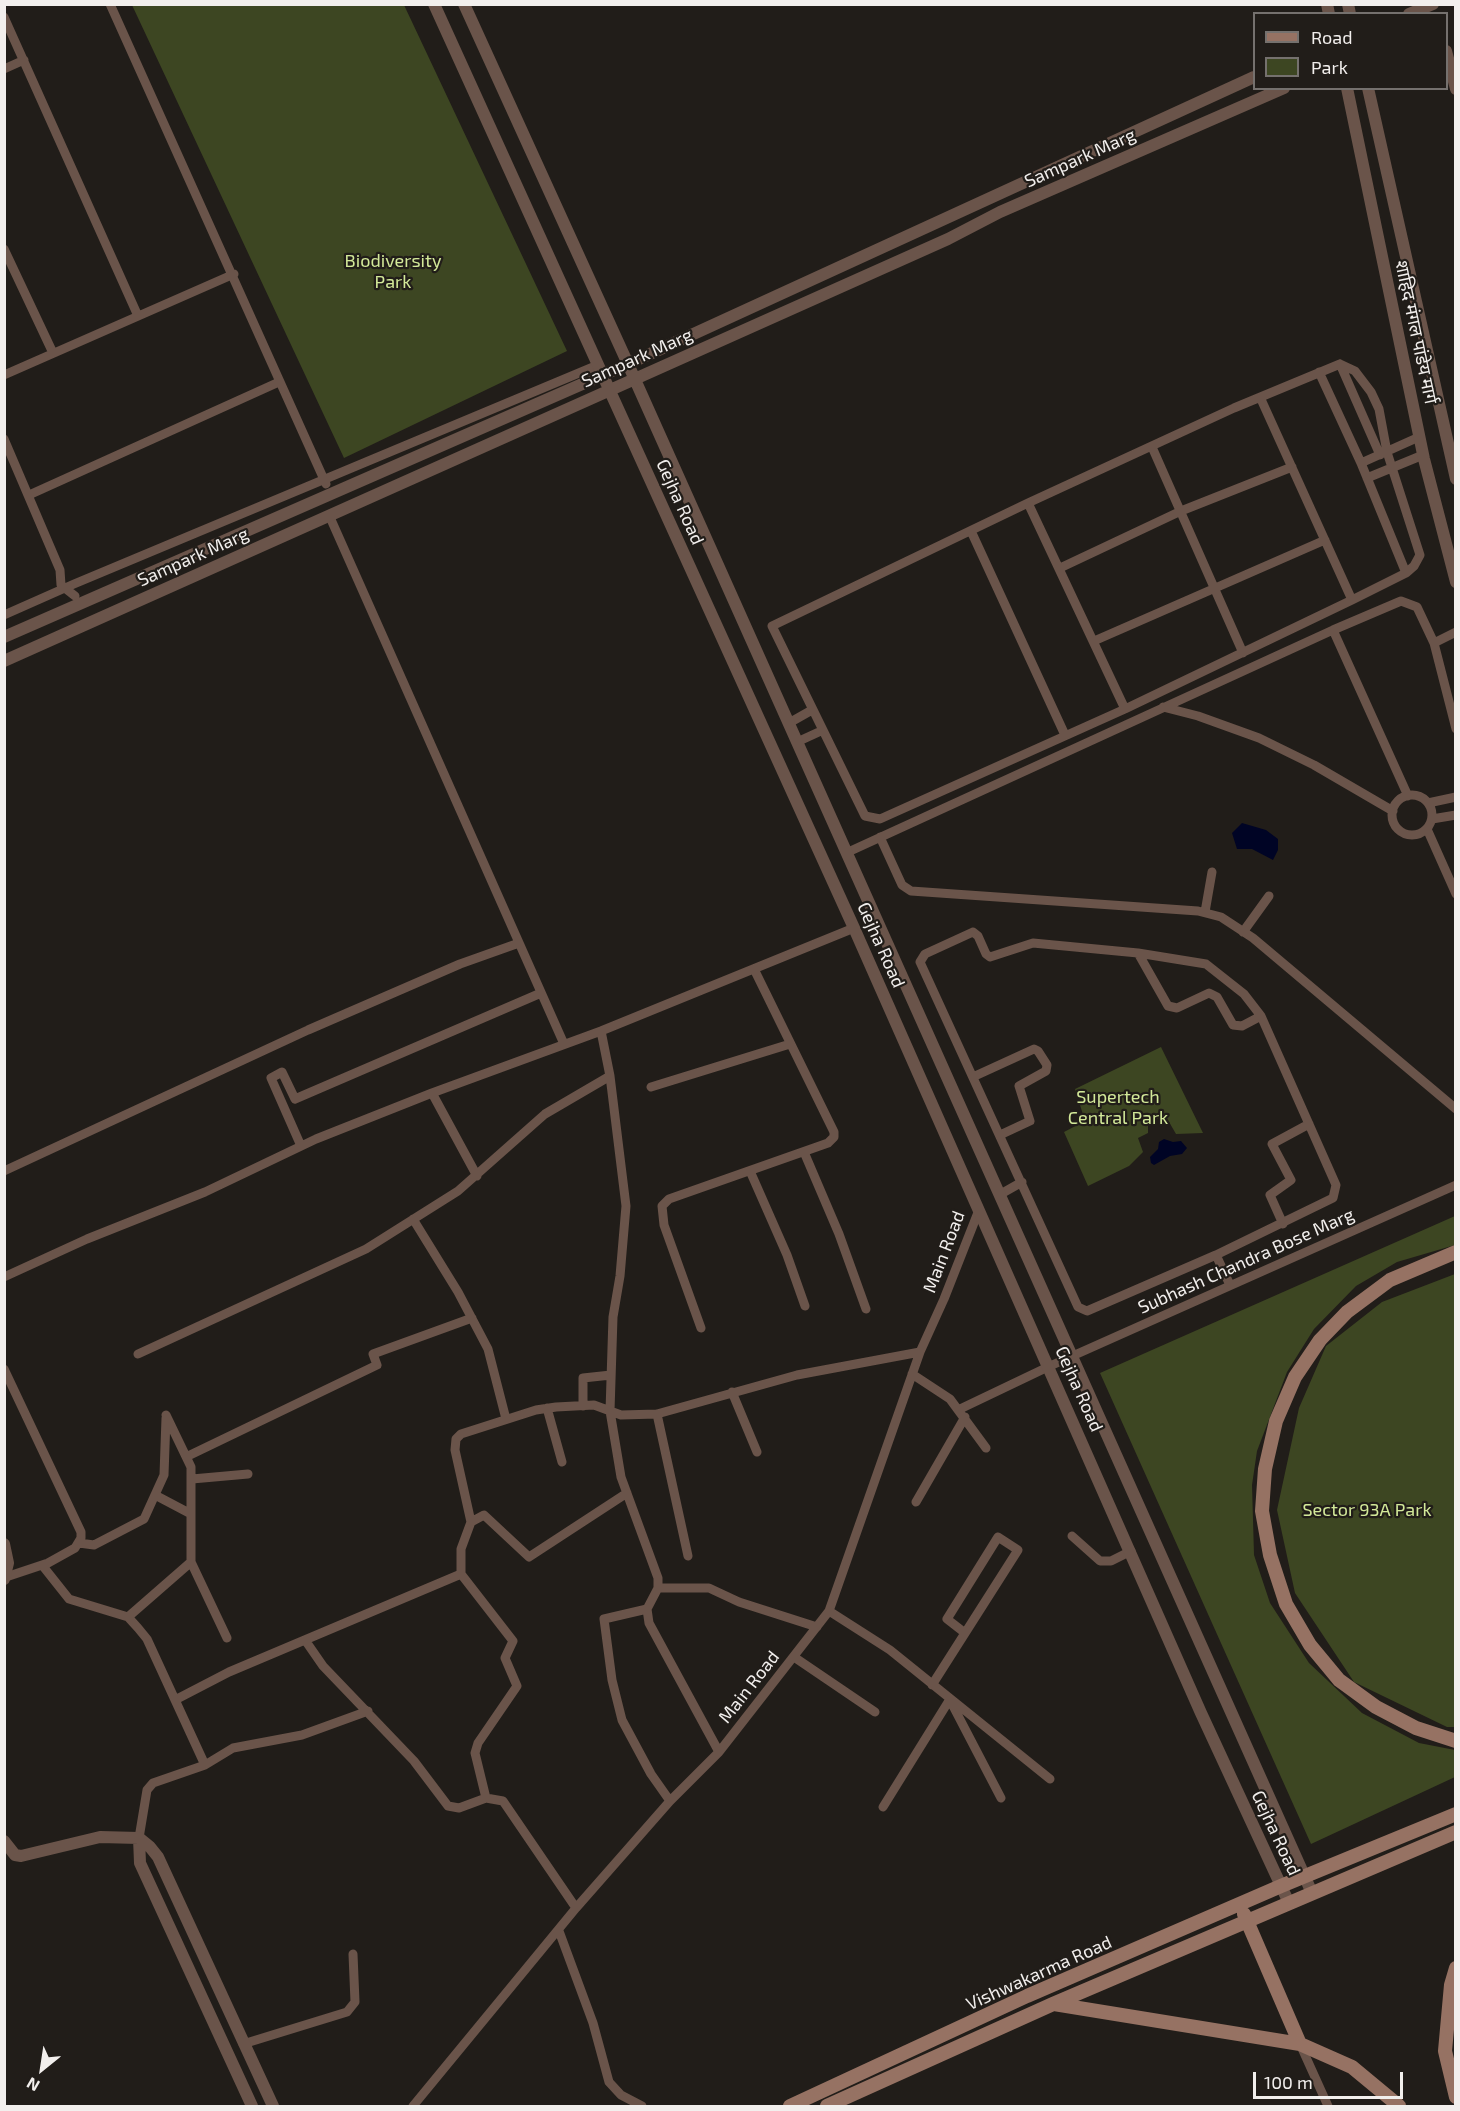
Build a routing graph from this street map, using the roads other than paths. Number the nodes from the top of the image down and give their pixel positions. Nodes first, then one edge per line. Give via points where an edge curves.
1 (110, 4) edge
2 (434, 4) edge
3 (464, 4) edge
4 (1434, 4) edge
5 (1414, 12) edge
6 (4, 16) edge
7 (1448, 59) edge
8 (24, 60) junction
9 (4, 69) edge
10 (1253, 77) edge
11 (1455, 89) edge
12 (1279, 90) edge
13 (1347, 90) edge
14 (1368, 90) edge
15 (4, 249) edge
16 (234, 274) junction
17 (138, 316) junction
18 (53, 353) junction
19 (628, 364) junction
20 (1340, 364) junction
21 (600, 370) junction
22 (1319, 372) junction
23 (4, 375) edge
24 (635, 378) junction
25 (279, 382) junction
26 (610, 389) junction
27 (1260, 397) junction
28 (1419, 437) junction
29 (4, 439) edge
30 (1152, 447) junction
31 (1383, 453) junction
32 (1423, 455) junction
33 (1361, 463) junction
34 (1292, 467) junction
35 (1393, 467) junction
36 (1367, 478) junction
37 (1455, 479) edge
38 (324, 480) junction
39 (331, 494) junction
40 (29, 495) junction
41 (1028, 503) junction
42 (1181, 512) junction
43 (329, 515) junction
44 (971, 531) junction
45 (1325, 540) junction
46 (1060, 568) junction
47 (60, 570) junction
48 (1406, 573) junction
49 (1455, 582) edge
50 (74, 584) junction
51 (1213, 587) junction
52 (63, 588) junction
53 (77, 600) junction
54 (1352, 600) junction
55 (4, 615) edge
56 (1333, 630) junction
57 (1455, 632) edge
58 (4, 638) edge
59 (1094, 641) junction
60 (1434, 643) junction
61 (1243, 653) junction
62 (4, 661) edge
63 (1163, 707) junction
64 (1125, 709) junction
65 (812, 710) junction
66 (789, 723) junction
67 (1455, 729) edge
68 (821, 731) junction
69 (1065, 735) junction
70 (797, 742) junction
71 (1408, 796) junction
72 (1455, 797) edge
73 (1428, 803) junction
74 (1393, 811) junction
75 (1455, 815) edge
76 (1432, 819) junction
77 (1427, 829) junction
78 (880, 837) junction
79 (846, 853) junction
80 (1212, 872) dead end
81 (1455, 894) edge
82 (1269, 896) dead end
83 (1204, 912) junction
84 (854, 928) junction
85 (1243, 932) junction
86 (519, 943) junction
87 (1138, 952) junction
88 (755, 971) junction
89 (541, 993) junction
90 (1261, 1016) junction
91 (601, 1031) junction
92 (564, 1044) junction
93 (790, 1044) junction
94 (610, 1076) junction
95 (975, 1076) junction
96 (651, 1087) dead end
97 (432, 1093) junction
98 (1455, 1109) edge
99 (1309, 1124) junction
100 (1000, 1135) junction
101 (301, 1146) junction
102 (804, 1152) junction
103 (4, 1171) edge
104 (750, 1171) junction
105 (477, 1176) junction
106 (1022, 1182) junction
107 (1455, 1185) edge
108 (999, 1195) junction
109 (979, 1210) junction
110 (413, 1219) junction
111 (1283, 1224) junction
112 (1455, 1252) edge
113 (1216, 1255) junction
114 (4, 1277) edge
115 (1230, 1286) junction
116 (805, 1305) dead end
117 (866, 1309) dead end
118 (472, 1318) junction
119 (701, 1328) dead end
120 (920, 1352) junction
121 (138, 1354) dead end
122 (1071, 1357) junction
123 (1050, 1366) junction
124 (4, 1369) edge
125 (912, 1374) junction
126 (611, 1375) junction
127 (732, 1392) junction
128 (583, 1406) junction
129 (547, 1408) junction
130 (610, 1411) junction
131 (963, 1413) junction
132 (657, 1414) junction
133 (506, 1419) junction
134 (986, 1448) dead end
135 (757, 1452) dead end
136 (188, 1456) junction
137 (562, 1462) dead end
138 (248, 1474) dead end
139 (192, 1479) junction
140 (627, 1493) junction
141 (155, 1495) junction
142 (916, 1502) dead end
143 (191, 1514) junction
144 (471, 1522) junction
145 (1072, 1536) dead end
146 (79, 1543) junction
147 (4, 1544) edge
148 (1131, 1551) junction
149 (688, 1556) dead end
150 (191, 1562) junction
151 (42, 1565) junction
152 (461, 1574) junction
153 (5, 1578) edge
154 (658, 1588) junction
155 (647, 1609) junction
156 (829, 1611) junction
157 (128, 1617) junction
158 (817, 1627) junction
159 (965, 1633) junction
160 (227, 1638) dead end
161 (305, 1640) junction
162 (794, 1657) junction
163 (932, 1685) junction
164 (950, 1699) junction
165 (175, 1700) junction
166 (368, 1711) junction
167 (875, 1712) dead end
168 (1455, 1741) edge
169 (719, 1752) junction
170 (205, 1765) junction
171 (1050, 1779) dead end
172 (486, 1798) junction
173 (1001, 1798) dead end
174 (670, 1801) junction
175 (883, 1807) dead end
176 (1455, 1814) edge
177 (1455, 1832) edge
178 (139, 1838) junction
179 (4, 1841) edge
180 (1304, 1876) junction
181 (1281, 1886) junction
182 (1312, 1893) junction
183 (1289, 1903) junction
184 (1240, 1904) junction
185 (576, 1908) junction
186 (1246, 1920) junction
187 (559, 1931) junction
188 (353, 1954) dead end
189 (1455, 1968) edge
190 (1053, 2004) junction
191 (243, 2044) junction
192 (1300, 2044) junction
193 (1455, 2097) edge
194 (252, 2106) edge
195 (273, 2106) edge
196 (413, 2106) edge
197 (642, 2106) edge
198 (794, 2106) edge
199 (827, 2106) edge
200 (1328, 2106) edge
201 (1399, 2106) edge

1 - 16 street
2 - 21 street, Gejha Road
3 - 19 street, Gejha Road
4 - 5 street
6 - 8 street
7 - 11 street
8 - 9 street
8 - 17 street
10 - 19 street, Sampark Marg
12 - 24 street, Sampark Marg
13 - 28 street, शाहिद मंगल पांडेय मार्ग
14 - 37 street
15 - 18 street
16 - 17 street
16 - 25 street
17 - 18 street
18 - 23 street
19 - 21 street, Sampark Marg
19 - 24 street, Gejha Road
20 - 22 street
20 - 31 street
20 - 31 street via 1355,371 1371,392 1383,420
21 - 26 street, Gejha Road
21 - 38 street
21 - 39 street, Sampark Marg
22 - 27 street
22 - 33 street
24 - 26 street, Sampark Marg
24 - 66 street, Gejha Road
25 - 38 street
25 - 40 street
26 - 43 street, Sampark Marg
26 - 84 street, Gejha Road
27 - 30 street
27 - 34 street
28 - 31 street
28 - 32 street, शाहिद मंगल पांडेय मार्ग
29 - 40 street
30 - 41 street
30 - 42 street
31 - 33 street
31 - 35 street
32 - 35 street
32 - 49 street, शाहिद मंगल पांडेय मार्ग
33 - 36 street
34 - 42 street
34 - 45 street
35 - 36 street
35 - 48 street via 1420,555
36 - 48 street
38 - 39 street
38 - 50 street
39 - 53 street, Sampark Marg
40 - 47 street
41 - 44 street
41 - 46 street
42 - 46 street
42 - 51 street
43 - 62 street, Sampark Marg
43 - 86 street
44 - 65 street via 772,626
44 - 69 street
45 - 51 street
45 - 54 street
46 - 59 street
47 - 50 street
47 - 52 street
48 - 54 street
50 - 52 street
50 - 53 street
51 - 59 street
51 - 61 street
52 - 53 street
52 - 55 street
53 - 58 street, Sampark Marg
54 - 61 street
56 - 60 street via 1407,601 1417,607
56 - 63 street
56 - 71 street
57 - 60 street
59 - 64 street
60 - 67 street
61 - 64 street
63 - 74 street via 1269,742
63 - 78 street
64 - 69 street
65 - 66 street
65 - 68 street
66 - 70 street, Gejha Road
68 - 69 street via 860,811 876,820
68 - 70 street
70 - 79 street, Gejha Road
71 - 73 street
71 - 74 street via 1398,801
72 - 73 street
73 - 76 street
74 - 77 street via 1394,822 1401,831 1411,835
75 - 76 street
76 - 77 street
77 - 81 street
78 - 79 street
78 - 83 street via 902,885 911,891
79 - 108 street, Gejha Road
80 - 83 street
82 - 85 street
83 - 85 street via 1221,917
84 - 88 street
84 - 109 street, Gejha Road
85 - 98 street
86 - 89 street
86 - 103 street via 460,964 308,1030
87 - 90 street via 1206,964 1244,994
87 - 90 street via 1168,1006 1177,1008 1209,993 1217,997 1233,1025 1242,1026
87 - 95 street via 1033,943 990,957 973,932 925,954 920,962
88 - 91 street
88 - 93 street
89 - 92 street
89 - 101 street via 295,1099 282,1072 271,1078
90 - 99 street
91 - 92 street
91 - 94 street
92 - 97 street
93 - 96 street
93 - 102 street via 834,1132 832,1141
94 - 105 street via 544,1114
94 - 126 street via 626,1206 613,1317
95 - 100 street
95 - 100 street via 1034,1049 1047,1065 1046,1071 1019,1086 1030,1121
97 - 101 street
97 - 105 street
99 - 111 street via 1337,1192 1328,1203
99 - 111 street via 1272,1144 1291,1180 1270,1195
100 - 106 street
101 - 114 street via 205,1192
102 - 104 street
102 - 117 street
104 - 116 street
104 - 119 street via 669,1199 662,1206 664,1225
105 - 110 street
106 - 108 street
106 - 113 street via 1075,1302 1083,1310
107 - 115 street, Subhash Chandra Bose Marg
108 - 122 street, Gejha Road
109 - 120 street, Main Road
109 - 123 street, Gejha Road
110 - 118 street
110 - 121 street via 358,1253
111 - 113 street
112 - 168 main road via 1390,1280 1347,1312 1320,1340 1295,1377 1276,1421 1265,1469 1262,1511 1270,1555 1286,1604 1310,1646 1340,1680 1376,1707 1416,1728
113 - 115 street
115 - 122 street, Subhash Chandra Bose Marg
118 - 133 street via 488,1349
118 - 136 street via 373,1354 377,1365
120 - 125 street, Main Road
120 - 127 street via 825,1369
122 - 123 street, Subhash Chandra Bose Marg
122 - 180 street, Gejha Road
123 - 131 street, Subhash Chandra Bose Marg
123 - 148 street, Gejha Road
124 - 146 street via 81,1532
125 - 131 street via 942,1392
125 - 156 street, Main Road
126 - 128 street via 583,1378
126 - 130 street
127 - 132 street
127 - 135 street
128 - 129 street
128 - 130 street
129 - 133 street
129 - 137 street
130 - 132 street via 639,1416
130 - 140 street
131 - 134 street
131 - 142 street
132 - 149 street
133 - 144 street via 469,1430 456,1439
136 - 139 street
136 - 141 street via 166,1415 164,1475
138 - 139 street
139 - 143 street
140 - 144 street via 529,1557 484,1515
140 - 154 street
141 - 143 street
141 - 146 street via 144,1519 94,1545
143 - 150 street
144 - 152 street via 461,1548
145 - 148 street via 1100,1562
146 - 151 street
147 - 153 street via 8,1563
148 - 181 street, Gejha Road
150 - 157 street
150 - 160 street
151 - 153 street
151 - 157 street via 69,1599
152 - 161 street
152 - 172 street via 513,1641 505,1658 516,1681 515,1690 475,1753
154 - 155 street
154 - 158 street via 710,1588 739,1602
155 - 169 street via 649,1623
155 - 174 street via 604,1619 622,1720
156 - 158 street, Main Road
156 - 163 street via 890,1650
157 - 165 street via 147,1639
158 - 162 street, Main Road
159 - 159 street via 1018,1550 998,1537 947,1619
159 - 163 street
161 - 165 street
161 - 166 street via 323,1666
162 - 167 street
162 - 169 street, Main Road
163 - 164 street
164 - 171 street
164 - 173 street
164 - 175 street
165 - 170 street
166 - 170 street via 302,1735 233,1748
166 - 172 street via 448,1806 459,1808
169 - 174 street, Main Road
170 - 178 street via 149,1786
172 - 185 street via 496,1798 508,1807
174 - 185 street, Main Road
176 - 180 main road, Vishwakarma Road
177 - 182 main road, Vishwakarma Road
178 - 179 street via 100,1837 21,1856 15,1855
178 - 191 street via 158,1857
178 - 194 street via 140,1863
180 - 181 main road, Vishwakarma Road
180 - 182 street, Gejha Road
181 - 183 street, Gejha Road
181 - 184 main road, Vishwakarma Road
182 - 183 main road, Vishwakarma Road
183 - 186 main road, Vishwakarma Road
184 - 186 main road
184 - 198 main road, Vishwakarma Road via 1028,1996
185 - 187 street, Main Road
186 - 190 main road, Vishwakarma Road
186 - 192 main road
187 - 196 street, Main Road
187 - 197 street via 593,2023 609,2082 621,2096
188 - 191 street via 355,2002 347,2012
189 - 193 main road via 1450,1984 1445,2051
190 - 192 main road
190 - 199 main road, Vishwakarma Road
191 - 195 street
192 - 200 street
192 - 201 main road via 1352,2067

